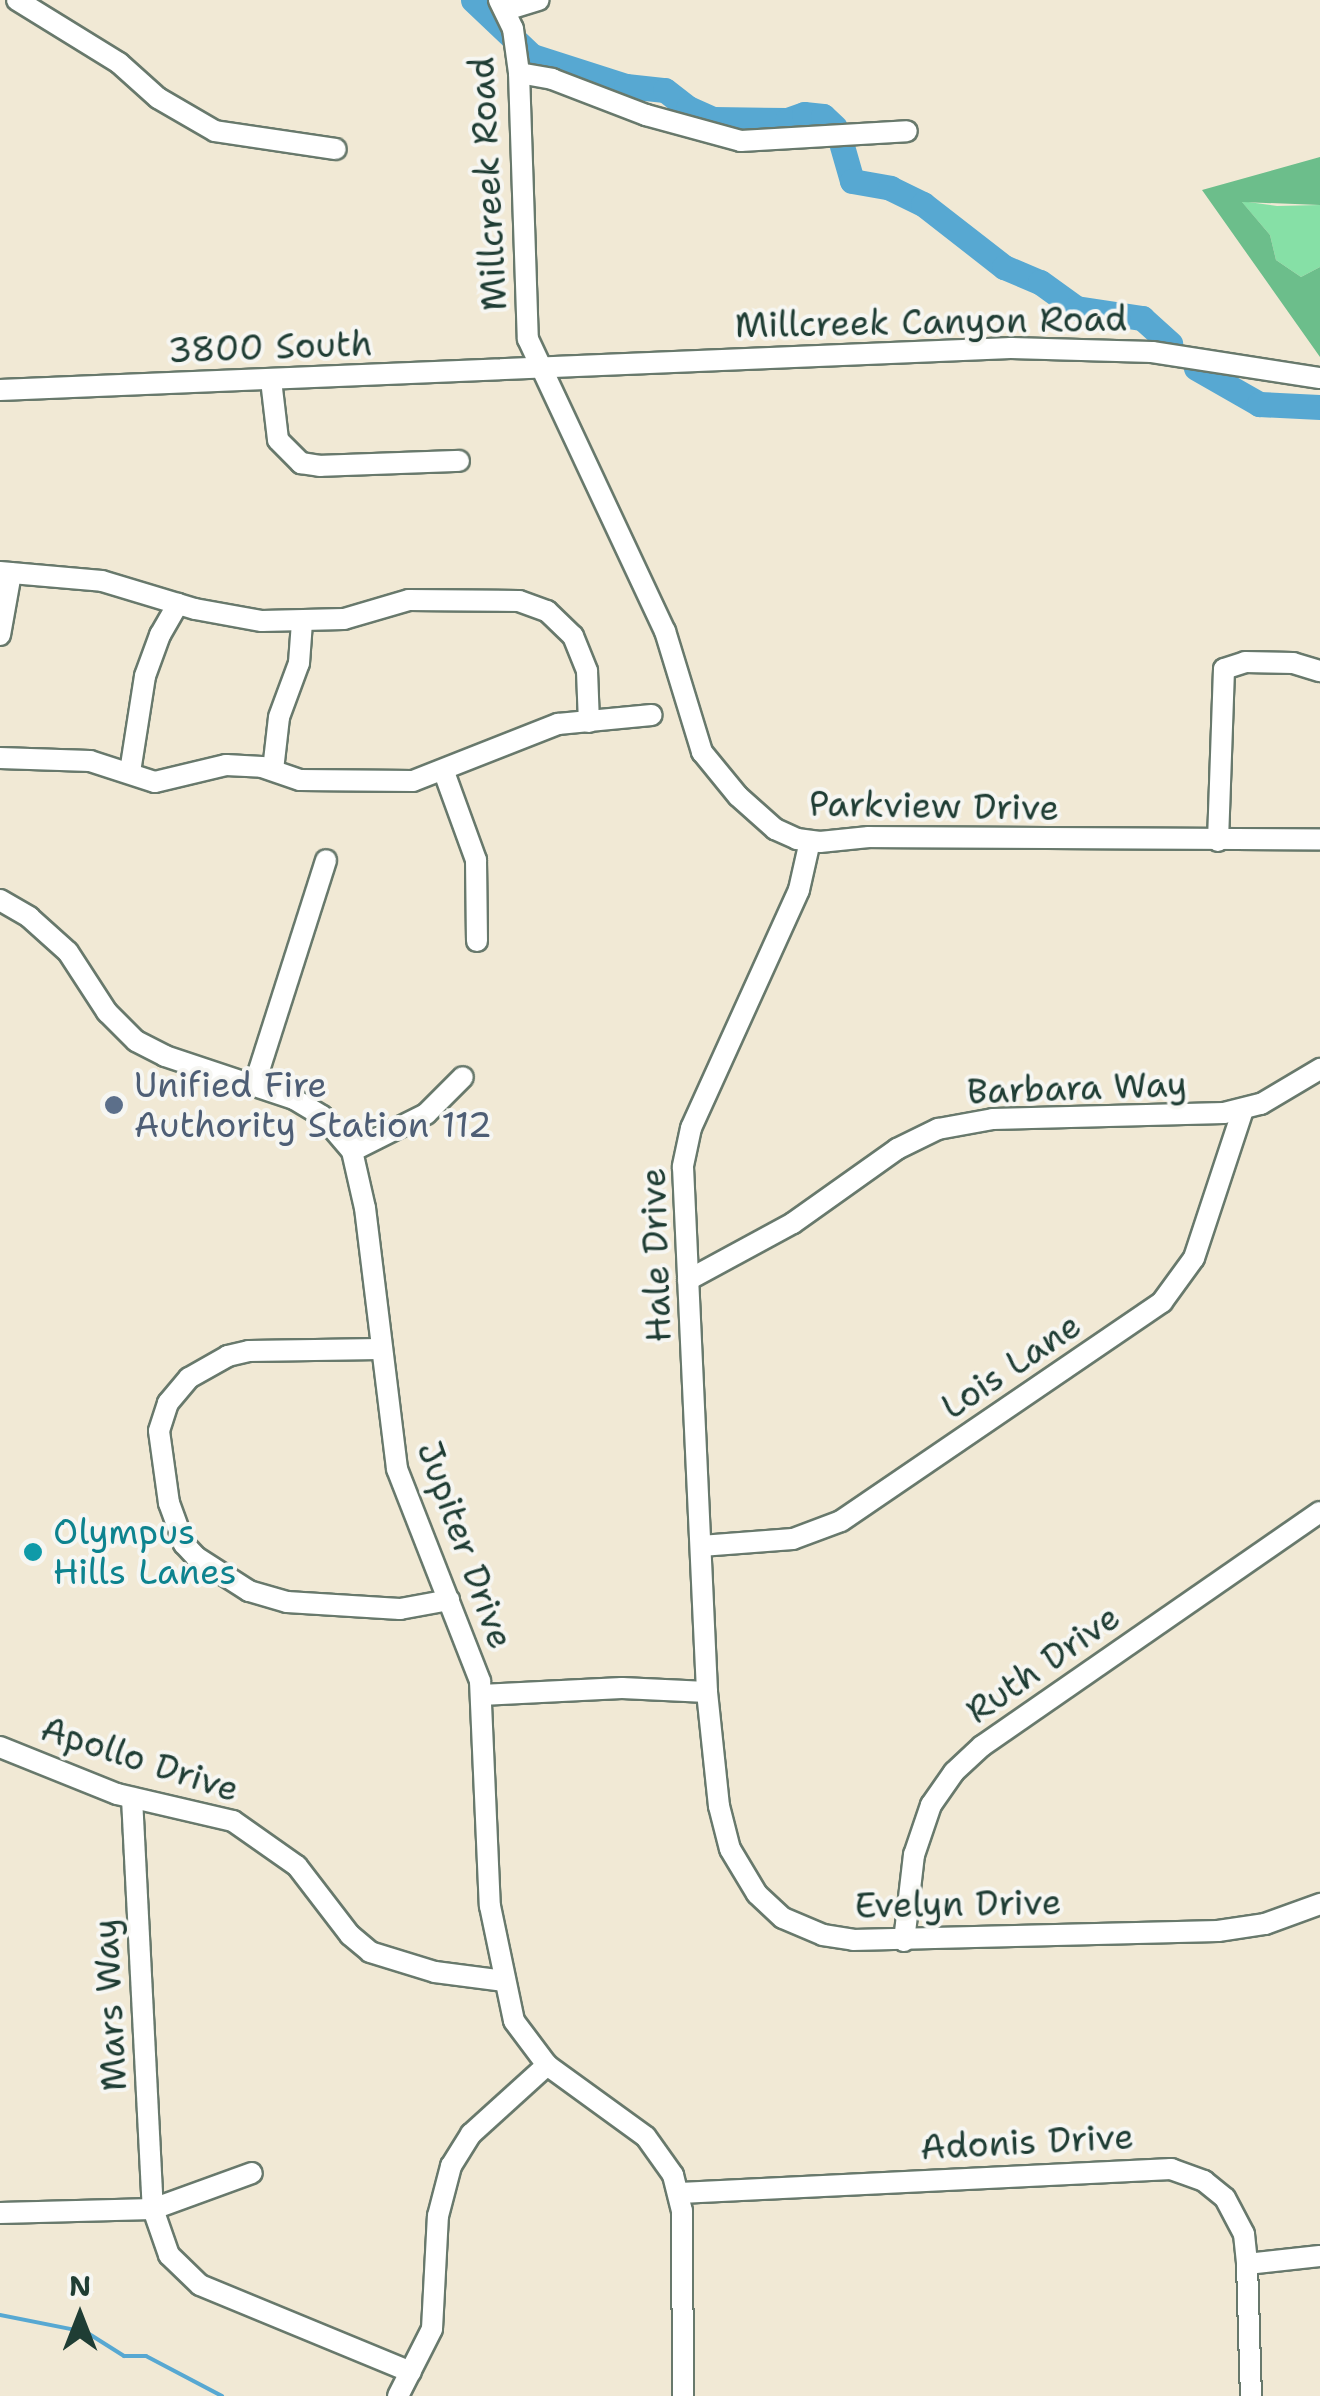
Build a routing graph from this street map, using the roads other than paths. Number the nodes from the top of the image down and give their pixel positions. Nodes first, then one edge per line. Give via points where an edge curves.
1 (16, 0) edge
2 (539, 0) edge
3 (506, 13) edge
4 (518, 65) junction
5 (907, 131) dead end
6 (336, 149) dead end
7 (542, 366) junction
8 (1320, 378) edge
9 (271, 380) junction
10 (0, 390) edge
11 (459, 461) dead end
12 (5, 573) edge
13 (178, 604) junction
14 (302, 622) junction
15 (0, 636) edge
16 (1320, 670) edge
17 (652, 715) dead end
18 (589, 722) junction
19 (0, 758) edge
20 (273, 770) junction
21 (130, 772) junction
22 (444, 772) junction
23 (1320, 839) edge
24 (810, 841) junction
25 (1218, 841) junction
26 (326, 860) dead end
27 (0, 900) edge
28 (478, 941) dead end
29 (1320, 1070) edge
30 (463, 1077) dead end
31 (254, 1086) junction
32 (1243, 1110) junction
33 (352, 1151) junction
34 (688, 1280) junction
35 (380, 1349) junction
36 (1320, 1512) edge
37 (701, 1546) junction
38 (449, 1600) junction
39 (707, 1692) junction
40 (480, 1695) junction
41 (0, 1747) edge
42 (132, 1798) junction
43 (1320, 1904) edge
44 (904, 1940) junction
45 (504, 1981) junction
46 (547, 2065) junction
47 (252, 2173) dead end
48 (680, 2193) junction
49 (154, 2209) junction
50 (0, 2213) edge
51 (1320, 2256) edge
52 (1247, 2264) junction
53 (412, 2372) junction
54 (398, 2396) edge
55 (683, 2396) edge
56 (1251, 2396) edge

1 - 6 street via 216,130
2 - 3 street
3 - 4 street, Millcreek Road
4 - 5 street via 741,141
4 - 7 street, Millcreek Road via 528,339
7 - 8 street, Millcreek Canyon Road via 1094,349 1181,355
7 - 9 street, 3800 South
7 - 24 street, Parkview Drive via 664,631 702,752 765,821
9 - 10 street, 3800 South
9 - 11 street via 278,440 301,463
12 - 13 street via 102,581
12 - 15 street
13 - 14 street via 254,621
13 - 21 street via 145,676
14 - 18 street via 354,618 408,600 529,604 554,616 580,648
14 - 20 street via 299,663 278,717
16 - 25 street via 1286,662 1239,662 1224,669
17 - 18 street
18 - 22 street via 544,728
19 - 21 street via 79,759
20 - 21 street via 218,766 162,782
20 - 22 street via 300,780 356,782 418,780
22 - 28 street via 476,860
23 - 25 street, Parkview Drive
24 - 25 street, Parkview Drive
24 - 34 street, Hale Drive via 800,890 687,1140
26 - 31 street
27 - 31 street via 68,952 136,1041
29 - 32 street, Barbara Way
30 - 33 street via 426,1114
31 - 33 street via 308,1107
32 - 34 street, Barbara Way via 993,1119 938,1129 897,1149 793,1223
32 - 37 street, Lois Lane via 1194,1258 1162,1302 841,1521 793,1539
33 - 35 street, Jupiter Drive
34 - 37 street, Hale Drive
35 - 38 street, Jupiter Drive via 397,1469
35 - 38 street via 249,1351 189,1378 168,1403 158,1431 169,1503 184,1544 249,1592 287,1602 400,1609
36 - 44 street, Ruth Drive via 954,1772 931,1805 914,1855
37 - 39 street, Hale Drive
38 - 40 street, Jupiter Drive
39 - 40 street via 622,1688
39 - 44 street, Evelyn Drive via 722,1820 730,1849 757,1894 783,1918 822,1935
40 - 45 street, Jupiter Drive via 486,1869
41 - 42 street, Apollo Drive
42 - 45 street, Apollo Drive via 208,1812 261,1836 307,1876 370,1952 451,1976
42 - 49 street, Mars Way
43 - 44 street, Evelyn Drive via 1234,1930
45 - 46 street, Jupiter Drive via 521,2036
46 - 48 street, Jupiter Drive via 646,2137
46 - 53 street via 471,2134 451,2166 438,2216 434,2317
47 - 49 street
48 - 52 street, Adonis Drive via 1171,2169 1204,2181 1225,2198 1244,2234
48 - 55 street
49 - 50 street
49 - 53 street, Mars Way via 169,2255 200,2285
51 - 52 street
52 - 56 street, Adonis Drive
53 - 54 street

